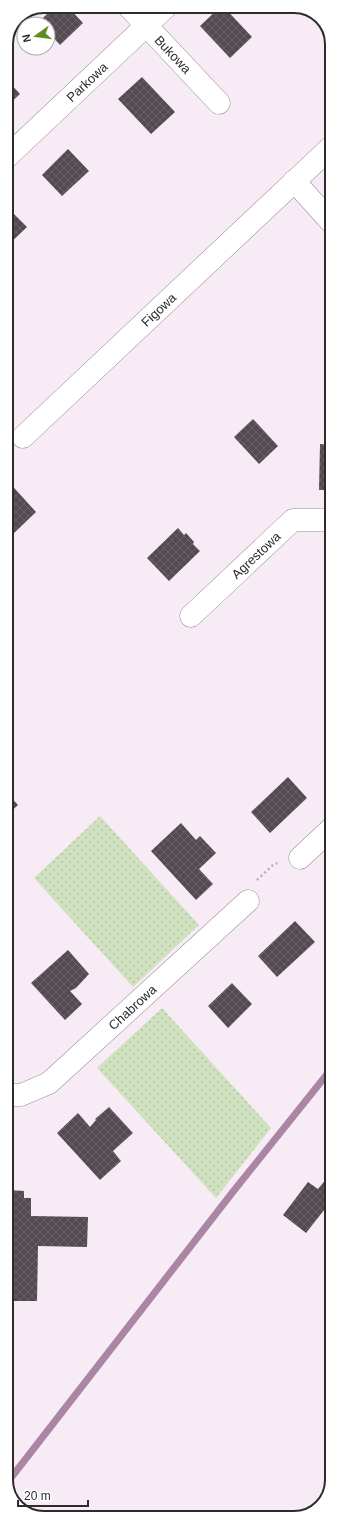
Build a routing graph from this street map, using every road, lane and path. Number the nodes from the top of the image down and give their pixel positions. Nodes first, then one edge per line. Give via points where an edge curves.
1 (134, 13) edge
2 (160, 13) edge
3 (146, 26) junction
4 (219, 103) dead end
5 (13, 151) edge
6 (325, 154) edge
7 (294, 182) junction
8 (325, 216) edge
9 (23, 437) dead end
10 (325, 520) edge
11 (191, 616) dead end
12 (325, 835) edge
13 (300, 858) dead end
14 (248, 901) dead end
15 (13, 1095) edge

1 - 3 street, Bukowa
2 - 3 street, Parkowa
3 - 4 street, Bukowa
3 - 5 street, Parkowa
6 - 7 street, Figowa
7 - 8 street
7 - 9 street, Figowa
10 - 11 street, Agrestowa via 293,520
12 - 13 street
14 - 15 street, Chabrowa via 49,1083 21,1095

